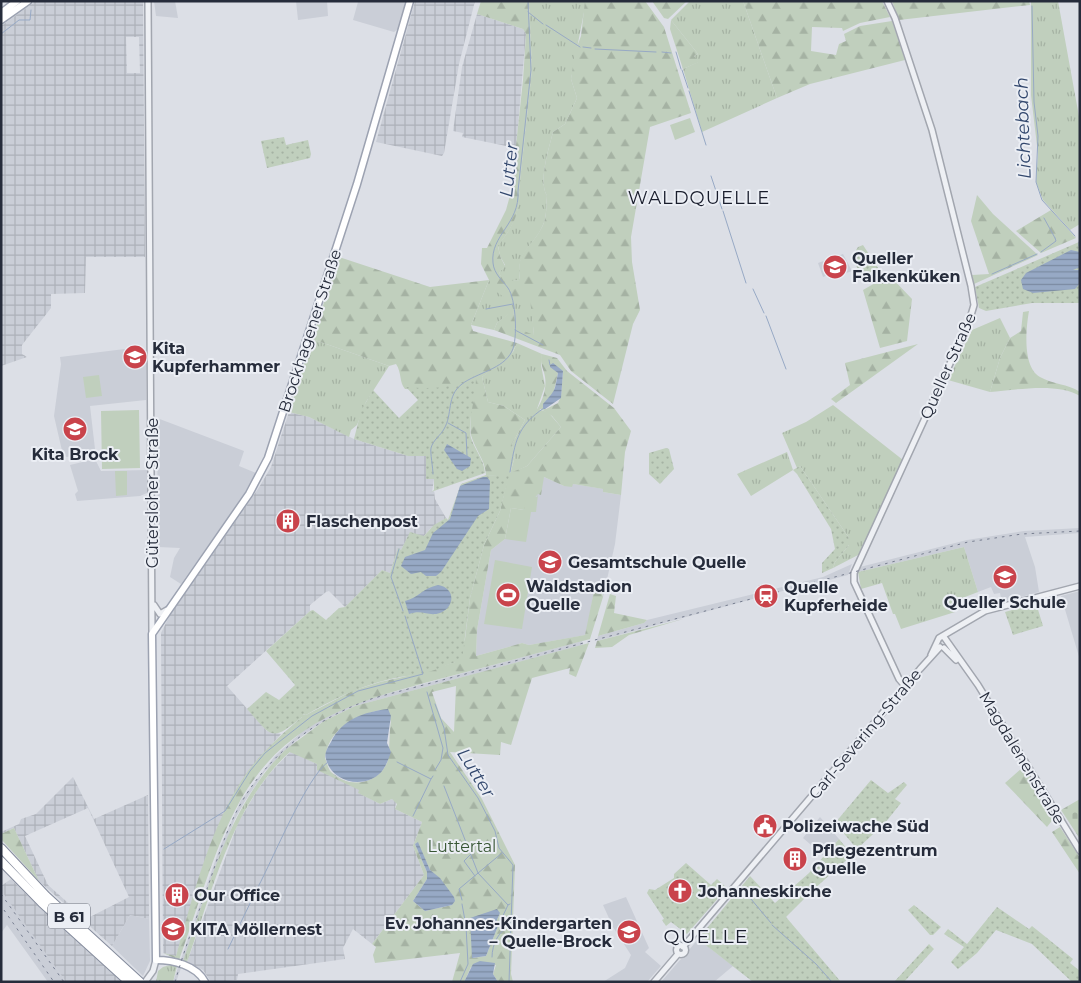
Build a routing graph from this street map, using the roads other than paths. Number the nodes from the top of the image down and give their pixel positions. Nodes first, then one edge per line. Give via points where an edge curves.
1 (17, 1) edge
2 (28, 1) edge
3 (148, 1) edge
4 (410, 1) edge
5 (887, 1) edge
6 (1, 13) edge
7 (1, 20) edge
8 (1080, 586) edge
9 (153, 600) junction
10 (171, 607) junction
11 (152, 634) junction
12 (944, 643) junction
13 (905, 686) junction
14 (1, 848) edge
15 (1080, 851) edge
16 (1, 861) edge
17 (156, 960) junction
18 (128, 982) edge
19 (140, 982) edge
20 (145, 982) edge
21 (205, 982) edge
22 (654, 982) edge

1 - 6 main road
2 - 7 main road
3 - 9 street, Gütersloher Straße
4 - 10 main road, Brockhagener Straße via 354,192 268,458 249,494
5 - 13 street, Queller Straße via 928,115 974,305 967,327 854,573 854,582
8 - 12 street, Carl-Severing-Straße via 985,611 962,623
9 - 10 street via 160,614
9 - 11 street, Gütersloher Straße
10 - 11 main road, Brockhagener Straße
11 - 17 main road, Gütersloher Straße
12 - 13 street, Carl-Severing-Straße
12 - 15 street, Magdalenenstraße via 978,686
13 - 22 street, Carl-Severing-Straße via 684,947 677,948 678,954
14 - 19 highway, B 61 via 46,896
16 - 18 highway, B 61
17 - 20 street, Gütersloher Straße
17 - 21 main road via 188,967

